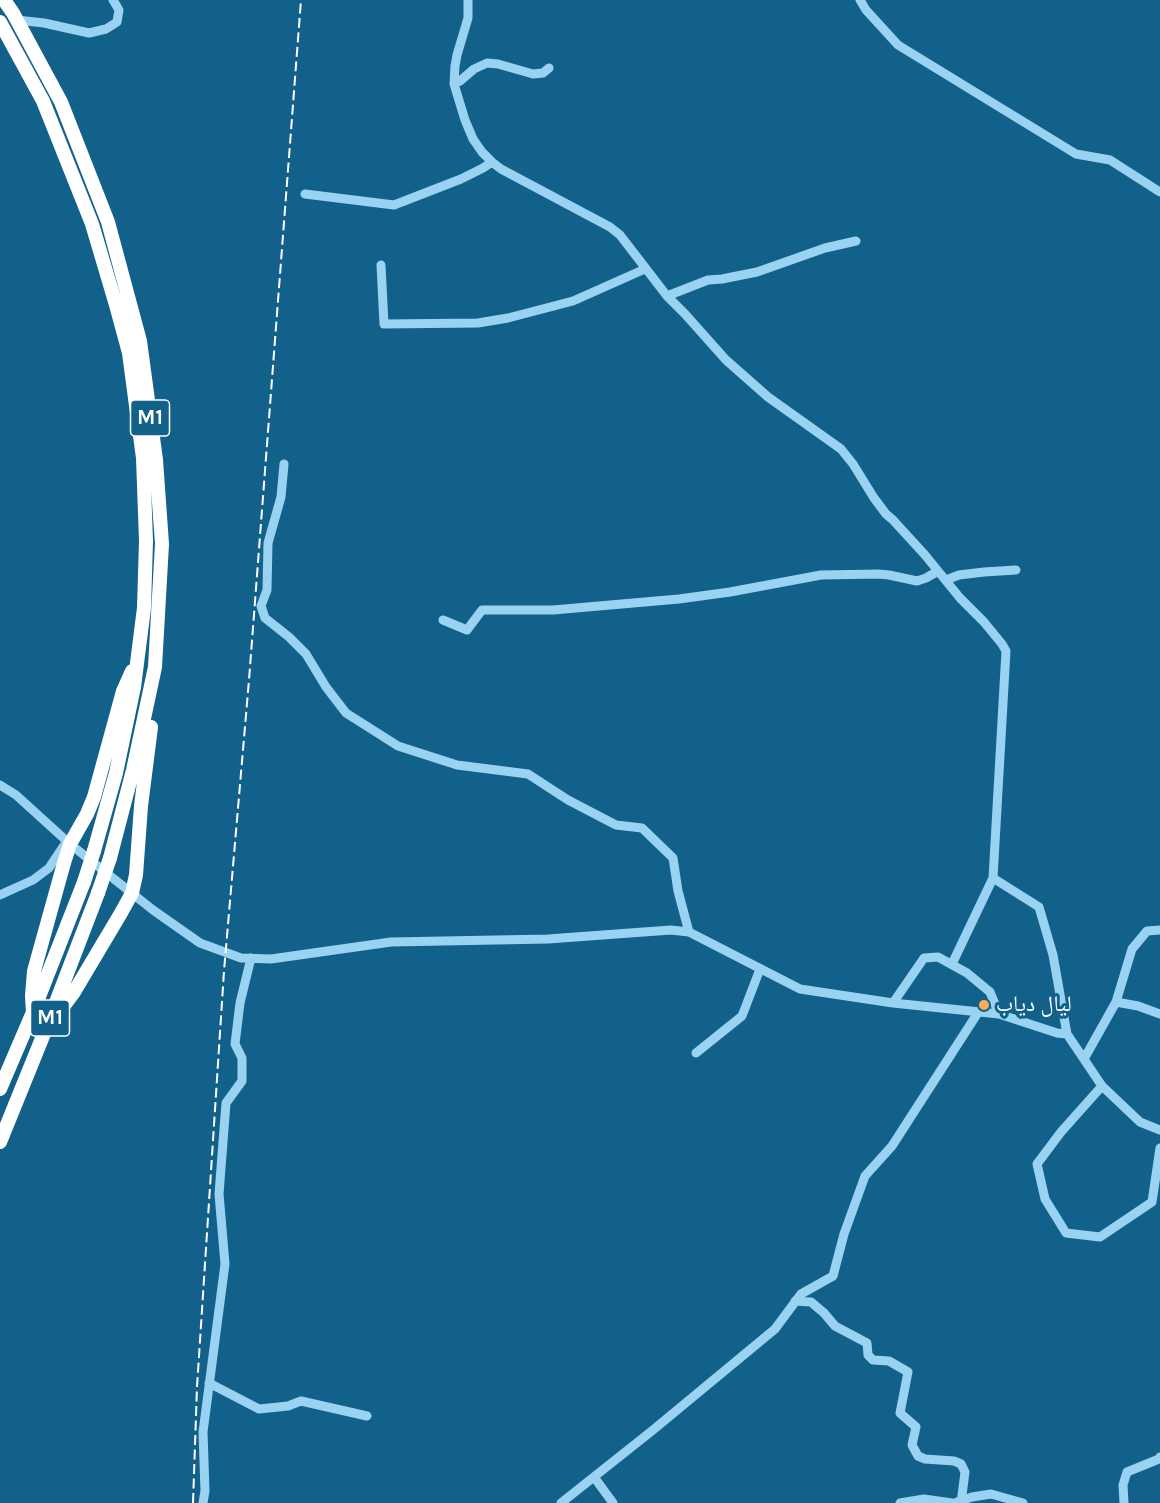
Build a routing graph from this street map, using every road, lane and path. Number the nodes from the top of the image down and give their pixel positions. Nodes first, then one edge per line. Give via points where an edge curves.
1 (4, 0) edge
2 (113, 0) edge
3 (468, 0) edge
4 (860, 0) edge
5 (17, 20) junction
6 (0, 22) edge
7 (549, 68) dead end
8 (453, 84) junction
9 (492, 162) junction
10 (1160, 192) edge
11 (304, 194) dead end
12 (856, 241) dead end
13 (381, 265) dead end
14 (645, 269) junction
15 (667, 296) junction
16 (284, 464) dead end
17 (1016, 570) dead end
18 (938, 571) junction
19 (946, 580) junction
20 (443, 620) dead end
21 (137, 661) junction
22 (155, 667) junction
23 (0, 785) edge
24 (68, 843) junction
25 (993, 878) junction
26 (132, 893) junction
27 (0, 895) edge
28 (1160, 930) edge
29 (689, 932) junction
30 (251, 958) junction
31 (952, 964) junction
32 (760, 969) junction
33 (1116, 1002) junction
34 (893, 1003) junction
35 (979, 1011) junction
36 (33, 1012) junction
37 (999, 1014) junction
38 (1160, 1014) edge
39 (45, 1032) junction
40 (1067, 1034) junction
41 (696, 1053) dead end
42 (1084, 1059) junction
43 (1102, 1086) junction
44 (0, 1089) edge
45 (1160, 1130) edge
46 (0, 1142) edge
47 (1160, 1148) edge
48 (1156, 1205) edge
49 (795, 1301) junction
50 (209, 1383) junction
51 (367, 1416) dead end
52 (1160, 1457) edge
53 (594, 1477) junction
54 (957, 1502) edge
55 (203, 1503) edge
56 (561, 1503) edge
57 (614, 1503) edge
58 (900, 1503) edge
59 (1023, 1503) edge
60 (1124, 1503) edge

1 - 5 highway, M1
2 - 5 street via 119,10 117,22 89,33
3 - 8 street via 468,18
4 - 10 street via 898,45 1076,154 1110,160
5 - 22 highway, M1 via 61,102 108,222 140,341 156,460 162,544
6 - 21 highway, M1 via 43,101 92,224 129,353 143,459 146,530 144,608
7 - 8 street via 532,74 487,63
8 - 9 street via 473,139
9 - 11 street via 461,179 394,205
9 - 14 street via 610,227
12 - 15 street via 757,272 708,280
13 - 14 street via 384,324 478,323 508,318 573,301
14 - 15 street
15 - 18 street via 726,360 763,393 841,449 886,514
16 - 29 street via 268,543 267,590 261,606 265,618 306,654 346,713 398,746 457,765 528,774 616,825 642,828 673,858
17 - 19 street via 959,575
18 - 19 street
18 - 20 street via 917,581 878,574 821,575 680,599 553,610 482,610 467,630
19 - 25 street via 1006,651
21 - 24 highway via 123,691 94,797
21 - 36 highway, M1, bridge via 116,773 94,851
22 - 26 highway
22 - 39 highway, M1, bridge via 110,858
23 - 24 street
24 - 26 street
24 - 27 street via 49,868
24 - 36 highway via 34,972
25 - 31 street
25 - 40 street via 1039,908 1053,955
26 - 30 street via 200,943
26 - 39 highway via 74,992
28 - 33 street via 1146,931 1132,949
29 - 30 street via 391,942 271,959
29 - 32 street
30 - 50 street via 235,1044 242,1058 242,1081 226,1103 219,1194 225,1264
31 - 34 street via 938,957 924,958
31 - 37 street via 990,992
32 - 34 street via 800,989
32 - 41 street via 742,1016
33 - 38 street
33 - 42 street
34 - 35 street
35 - 37 street
35 - 49 street via 892,1146 865,1176 833,1276
36 - 44 highway, M1
37 - 40 street
39 - 46 highway, M1
40 - 42 street
42 - 43 street
43 - 45 street via 1140,1122
43 - 48 street via 1037,1164 1045,1199 1066,1233 1100,1237
47 - 48 street
49 - 53 street via 775,1329
49 - 54 street via 811,1302 835,1326 867,1343 873,1360 889,1362 908,1372 900,1413 916,1427 912,1445 918,1456 925,1459 961,1464 965,1472
50 - 51 street via 259,1409 302,1401
50 - 55 street via 203,1432
52 - 60 street via 1127,1472
53 - 56 street
53 - 57 street
54 - 58 street via 924,1499
54 - 59 street via 991,1494

